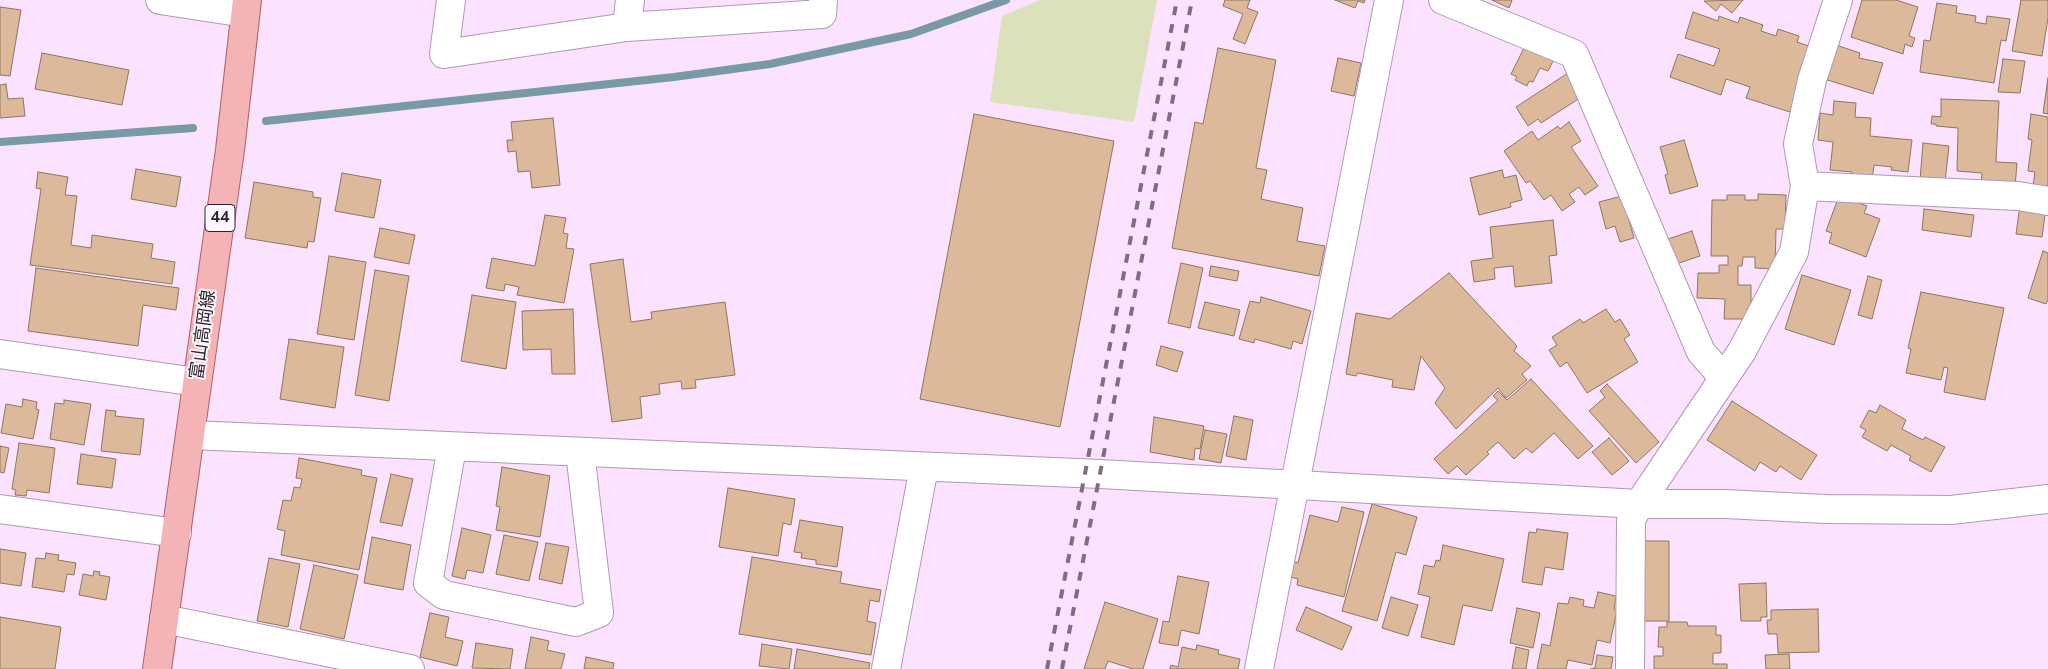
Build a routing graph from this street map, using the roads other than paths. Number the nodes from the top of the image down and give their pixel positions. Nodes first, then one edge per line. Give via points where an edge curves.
1 (160, 0) edge
2 (451, 0) edge
3 (630, 0) edge
4 (823, 0) edge
5 (1389, 0) edge
6 (1443, 0) edge
7 (1838, 0) edge
8 (246, 6) edge
9 (627, 27) junction
10 (1805, 186) junction
11 (2048, 201) edge
12 (0, 354) edge
13 (1724, 378) junction
14 (197, 382) junction
15 (191, 435) junction
16 (452, 446) junction
17 (580, 452) junction
18 (924, 467) junction
19 (1295, 486) junction
20 (2048, 499) edge
21 (1639, 504) junction
22 (0, 509) edge
23 (177, 533) junction
24 (164, 619) junction
25 (157, 669) edge
26 (410, 669) edge
27 (886, 669) edge
28 (1259, 669) edge
29 (1630, 669) edge

1 - 8 street
2 - 9 street via 444,54
3 - 9 street
4 - 9 street via 822,14
5 - 19 street
6 - 13 street via 1574,54 1701,352
7 - 10 street via 1812,80 1798,144
8 - 14 main road, 富山高岡線 / 44 via 230,150
10 - 11 street via 2018,196
10 - 13 street via 1794,252 1742,351
12 - 14 street
13 - 21 street
14 - 15 main road, 富山高岡線 / 44
15 - 16 street
15 - 23 main road, 富山高岡線 / 44
16 - 17 street
16 - 17 street via 428,582 444,595 576,622 599,613
17 - 18 street
18 - 19 street
18 - 27 street
19 - 21 street
19 - 28 street
20 - 21 street via 1951,510
21 - 29 street via 1631,520
22 - 23 street
23 - 24 main road, 富山高岡線 / 44
24 - 25 main road, 富山高岡線 / 44
24 - 26 street

